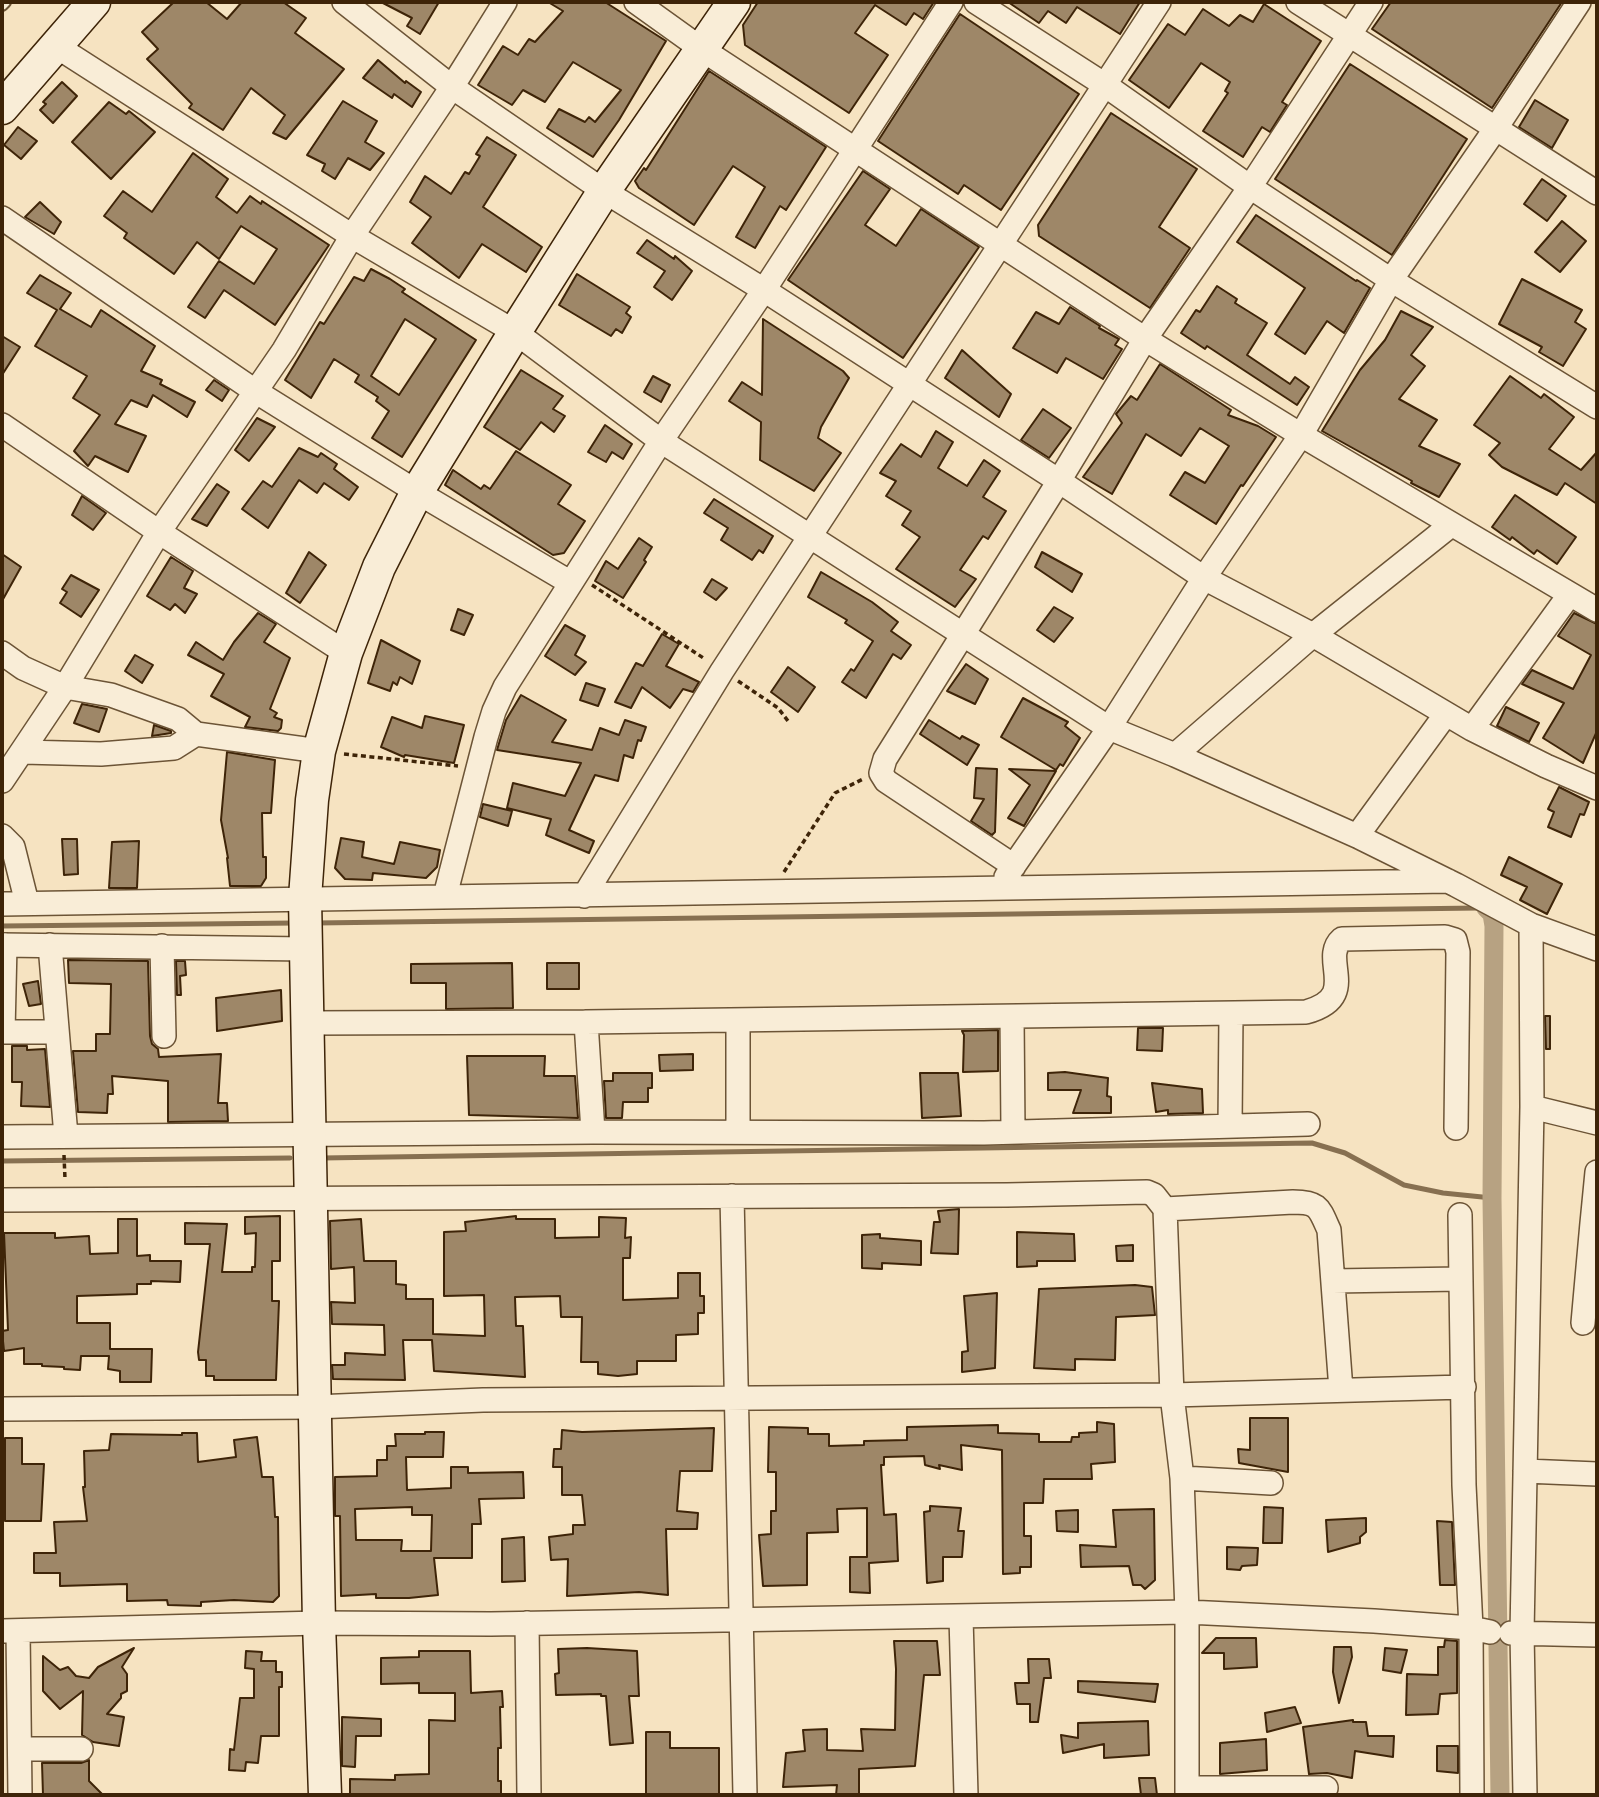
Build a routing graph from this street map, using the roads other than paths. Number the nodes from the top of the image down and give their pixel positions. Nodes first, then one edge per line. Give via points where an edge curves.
1 (94, 2) edge
2 (344, 2) edge
3 (505, 2) edge
4 (636, 2) edge
5 (734, 2) edge
6 (951, 2) edge
7 (976, 2) edge
8 (1159, 2) edge
9 (1298, 2) edge
10 (1371, 2) edge
11 (1579, 2) edge
12 (1349, 35) junction
13 (56, 46) junction
14 (703, 50) junction
15 (1105, 85) junction
16 (452, 87) junction
17 (2, 108) edge
18 (1496, 128) junction
19 (855, 149) junction
20 (1250, 187) junction
21 (604, 191) junction
22 (1597, 193) edge
23 (2, 218) edge
24 (352, 236) junction
25 (999, 245) junction
26 (1391, 280) junction
27 (764, 290) junction
28 (514, 332) junction
29 (1145, 339) junction
30 (909, 384) junction
31 (255, 391) junction
32 (1597, 407) edge
33 (2, 425) edge
34 (1301, 435) junction
35 (661, 441) junction
36 (1059, 481) junction
37 (418, 492) junction
38 (1451, 525) junction
39 (159, 532) junction
40 (809, 538) junction
41 (1204, 578) junction
42 (574, 579) junction
43 (1570, 594) junction
44 (1597, 610) edge
45 (963, 634) junction
46 (1313, 635) junction
47 (2, 653) edge
48 (346, 653) junction
49 (65, 687) junction
50 (1446, 714) junction
51 (1109, 728) junction
52 (1472, 729) junction
53 (197, 734) junction
54 (319, 751) junction
55 (23, 752) junction
56 (1175, 755) junction
57 (2, 781) edge
58 (1597, 788) edge
59 (2, 836) edge
60 (1357, 836) junction
61 (1014, 866) junction
62 (1448, 881) junction
63 (997, 888) junction
64 (445, 896) junction
65 (584, 896) junction
66 (27, 903) junction
67 (2, 904) edge
68 (305, 923) junction
69 (1531, 925) junction
70 (4, 945) edge
71 (50, 945) junction
72 (162, 946) junction
73 (1597, 949) edge
74 (1231, 1014) junction
75 (1012, 1017) junction
76 (738, 1020) junction
77 (586, 1022) junction
78 (308, 1023) junction
79 (2, 1032) edge
80 (57, 1032) junction
81 (164, 1036) dead end
82 (1532, 1107) junction
83 (1597, 1123) edge
84 (1308, 1124) dead end
85 (1230, 1126) junction
86 (1456, 1128) dead end
87 (1013, 1131) junction
88 (593, 1132) junction
89 (738, 1132) junction
90 (309, 1134) junction
91 (66, 1136) junction
92 (2, 1137) edge
93 (1597, 1172) edge
94 (732, 1196) junction
95 (310, 1198) junction
96 (2, 1200) edge
97 (1165, 1209) junction
98 (1461, 1215) dead end
99 (1595, 1223) edge
100 (1461, 1279) junction
101 (1333, 1281) junction
102 (1583, 1323) dead end
103 (1464, 1387) junction
104 (1341, 1390) junction
105 (1172, 1395) junction
106 (737, 1398) junction
107 (315, 1407) junction
108 (2, 1409) edge
109 (1525, 1471) junction
110 (1597, 1474) edge
111 (1182, 1478) junction
112 (1271, 1483) dead end
113 (1187, 1612) junction
114 (961, 1617) junction
115 (741, 1621) junction
116 (319, 1623) junction
117 (527, 1623) junction
118 (10, 1631) edge
119 (1498, 1631) junction
120 (1597, 1635) edge
121 (20, 1749) junction
122 (81, 1749) dead end
123 (1326, 1788) dead end
124 (1187, 1792) edge
125 (20, 1795) edge
126 (325, 1795) edge
127 (529, 1795) edge
128 (745, 1795) edge
129 (966, 1795) edge
130 (1472, 1795) edge
131 (1525, 1795) edge

1 - 13 street
2 - 16 street
3 - 16 street
4 - 14 street
5 - 14 street
6 - 19 street
7 - 15 street
8 - 15 street
9 - 12 street
10 - 12 street
11 - 18 street
12 - 18 street
12 - 20 street
13 - 17 street
13 - 24 street
14 - 19 street
14 - 21 street
15 - 20 street
15 - 25 street
16 - 21 street
16 - 24 street
18 - 22 street
18 - 26 street
19 - 25 street
19 - 27 street
20 - 26 street
20 - 29 street
21 - 27 street
21 - 28 street
23 - 31 street
24 - 28 street
24 - 31 street
25 - 29 street
25 - 30 street
26 - 32 street
26 - 34 street
27 - 30 street
27 - 35 street
28 - 35 street
28 - 37 street
29 - 34 street
29 - 36 street
30 - 36 street
30 - 40 street
31 - 37 street
31 - 39 street
33 - 39 street
34 - 38 street
34 - 41 street
35 - 40 street
35 - 42 street
36 - 41 street
36 - 45 street
37 - 42 street
37 - 48 street via 379,567
38 - 43 street
38 - 46 street
39 - 48 street
39 - 49 street
40 - 45 street
40 - 65 street
41 - 46 street
41 - 51 street
42 - 64 street via 494,712
43 - 44 street
43 - 52 street
45 - 51 street
45 - 61 street via 885,759 881,773 886,781
46 - 50 street
46 - 56 street
47 - 49 street
48 - 54 street
49 - 53 street via 111,695 178,719
49 - 55 street
50 - 52 street
50 - 60 street
51 - 56 street
51 - 61 street
52 - 58 street
53 - 54 street
53 - 55 street via 174,748 101,754
54 - 68 street
55 - 57 street
56 - 60 street
59 - 66 street via 13,847
60 - 62 street
61 - 63 street
62 - 63 street
62 - 69 street
63 - 65 street
64 - 65 street
64 - 68 street
66 - 67 street
66 - 68 street
68 - 72 street
68 - 78 street
69 - 73 street
69 - 82 street
70 - 71 street
70 - 79 street
71 - 72 street
71 - 80 street
72 - 81 street
74 - 75 street
74 - 85 street
74 - 86 street via 1296,1013 1329,1002 1337,991 1335,949 1342,939 1455,940
75 - 76 street
75 - 87 street
76 - 77 street
76 - 89 street
77 - 78 street
77 - 88 street
78 - 90 street
79 - 80 street
80 - 91 street
82 - 83 street
82 - 109 street
84 - 85 street
85 - 87 street
87 - 89 street
88 - 89 street
88 - 90 street
90 - 91 street
90 - 95 street
91 - 92 street
93 - 99 street
94 - 95 street
94 - 97 street via 1147,1192
94 - 106 street
95 - 96 street
95 - 107 street
97 - 101 street via 1310,1202 1329,1230
97 - 105 street
98 - 100 street
99 - 102 street
100 - 101 street
100 - 103 street
101 - 104 street
103 - 104 street
103 - 119 street via 1464,1485
104 - 105 street
105 - 106 street
105 - 111 street
106 - 107 street
106 - 115 street
107 - 108 street
107 - 116 street
109 - 110 street
109 - 119 street
111 - 112 street
111 - 113 street
113 - 114 street
113 - 119 street
113 - 124 street
114 - 115 street
114 - 129 street
115 - 117 street
115 - 128 street
116 - 117 street
116 - 118 street
116 - 126 street
117 - 127 street
118 - 121 street
119 - 120 street
119 - 130 street
119 - 131 street
121 - 122 street
121 - 125 street
123 - 124 street

